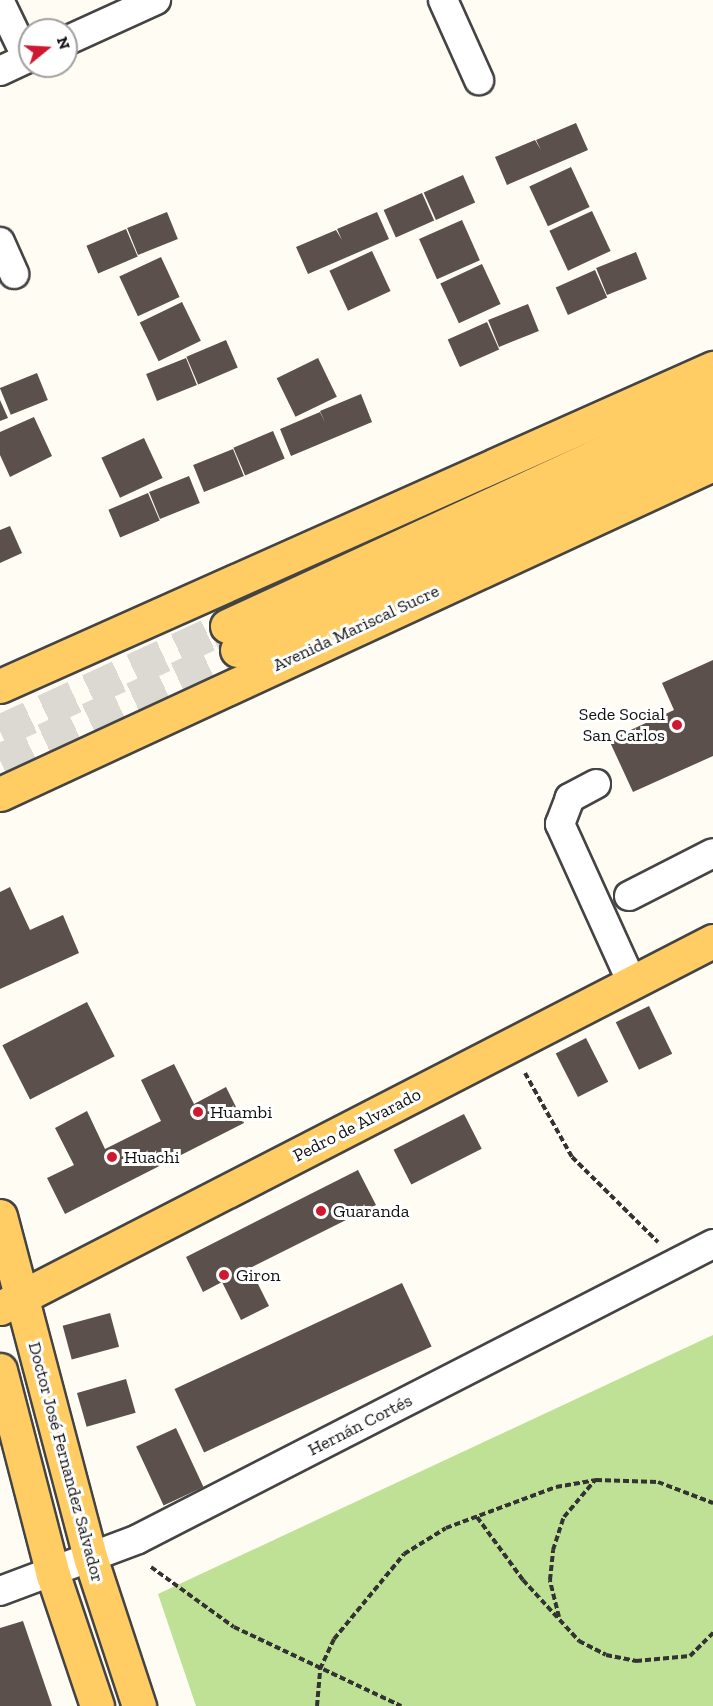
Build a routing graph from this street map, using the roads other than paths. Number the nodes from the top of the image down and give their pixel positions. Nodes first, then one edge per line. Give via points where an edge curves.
1 (156, 0) edge
2 (443, 0) edge
3 (0, 2) edge
4 (78, 36) edge
5 (18, 37) edge
6 (18, 63) edge
7 (0, 71) edge
8 (479, 80) dead end
9 (0, 242) edge
10 (14, 274) dead end
11 (713, 368) edge
12 (713, 402) edge
13 (713, 432) edge
14 (713, 464) edge
15 (4, 685) edge
16 (596, 784) dead end
17 (6, 789) edge
18 (713, 853) edge
19 (629, 896) dead end
20 (713, 940) edge
21 (632, 982) junction
22 (0, 1216) edge
23 (713, 1244) edge
24 (11, 1303) edge
25 (0, 1370) edge
26 (91, 1560) junction
27 (53, 1575) junction
28 (0, 1591) edge
29 (97, 1706) edge
30 (139, 1706) edge

1 - 4 street
2 - 8 street
3 - 5 street
6 - 7 street
9 - 10 street
11 - 15 main road
12 - 13 main road, Avenida Mariscal Sucre via 232,638
14 - 17 main road, Avenida Mariscal Sucre
16 - 21 street via 570,798 560,824
18 - 19 street
20 - 21 main road, Pedro de Alvarado
21 - 24 main road, Pedro de Alvarado
22 - 24 main road, Doctor José Fernandez Salvador
23 - 26 street, Hernán Cortés
24 - 26 main road, Doctor José Fernandez Salvador
25 - 27 main road
26 - 27 street, Hernán Cortés
26 - 30 main road, Doctor José Fernandez Salvador
27 - 28 street, Hernán Cortés
27 - 29 main road

